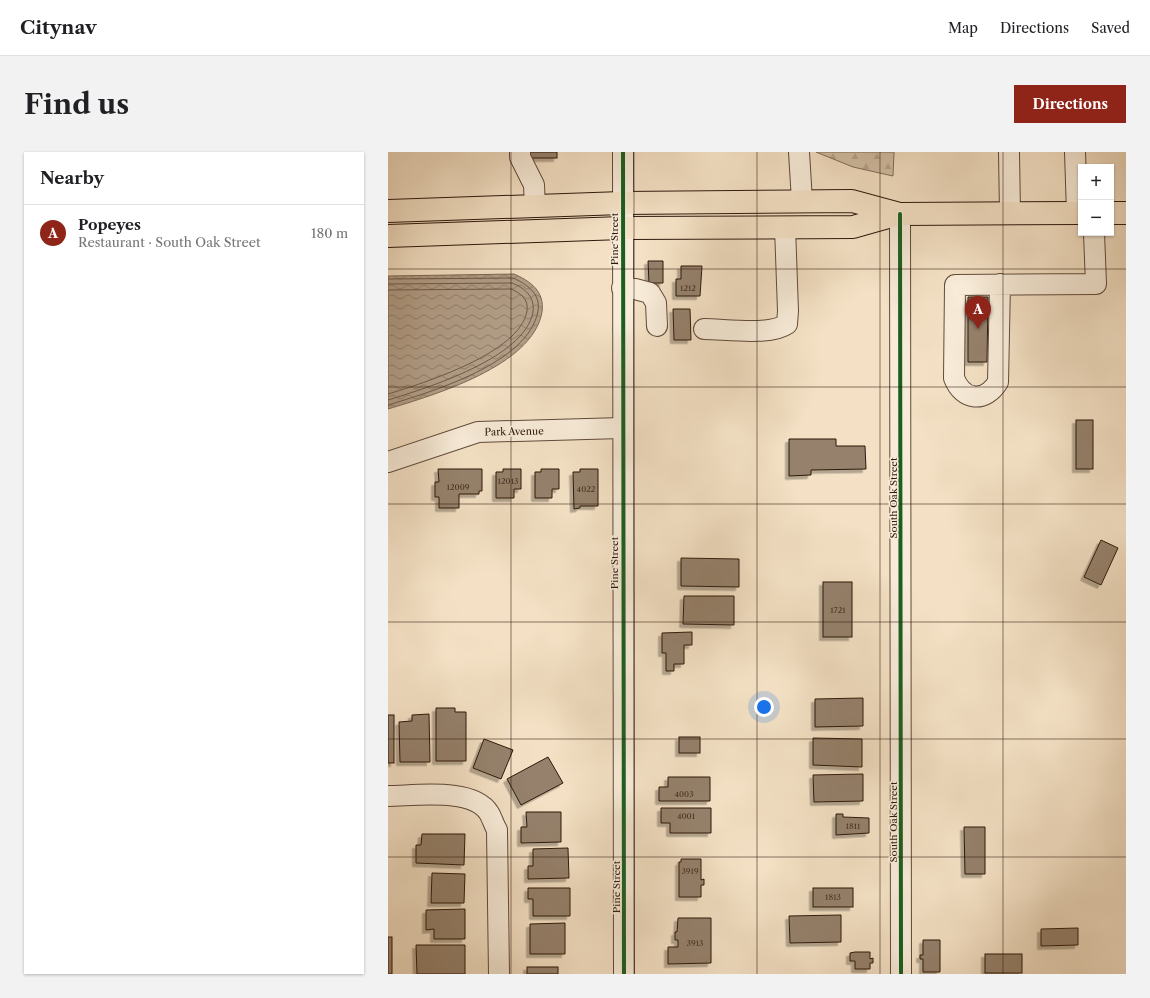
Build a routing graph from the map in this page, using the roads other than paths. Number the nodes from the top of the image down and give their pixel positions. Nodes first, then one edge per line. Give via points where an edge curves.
1 (520, 152) edge
2 (623, 152) edge
3 (799, 152) edge
4 (1009, 152) edge
5 (1075, 152) edge
6 (1078, 200) edge
7 (802, 201) junction
8 (622, 203) junction
9 (535, 206) junction
10 (388, 211) edge
11 (1010, 213) junction
12 (1078, 213) edge
13 (1114, 213) edge
14 (1126, 213) edge
15 (900, 214) junction
16 (785, 227) junction
17 (622, 228) junction
18 (388, 236) edge
19 (1094, 236) edge
20 (1000, 284) junction
21 (622, 288) junction
22 (658, 326) dead end
23 (704, 329) dead end
24 (622, 428) junction
25 (388, 462) edge
26 (388, 796) edge
27 (498, 974) edge
28 (624, 974) edge
29 (901, 974) edge

1 - 9 street via 534,185
2 - 8 street, Pine Street
3 - 7 street
4 - 11 street
5 - 6 street
7 - 8 main road
7 - 15 main road via 852,201
8 - 9 main road
8 - 17 street, Pine Street
9 - 10 main road
11 - 12 main road
11 - 15 main road
13 - 14 main road
15 - 16 main road via 853,227
15 - 29 street, South Oak Street
16 - 17 main road
16 - 23 street via 787,324 780,329 766,330
17 - 18 main road
17 - 21 street, Pine Street
19 - 20 street via 1096,284
20 - 20 street via 955,285 954,378 958,387 965,393 978,397 993,390 998,382
21 - 22 street via 650,293 656,303
21 - 24 street, Pine Street
24 - 25 street, Park Avenue via 478,432
24 - 28 street, Pine Street
26 - 27 street via 456,795 473,800 489,812 497,830

